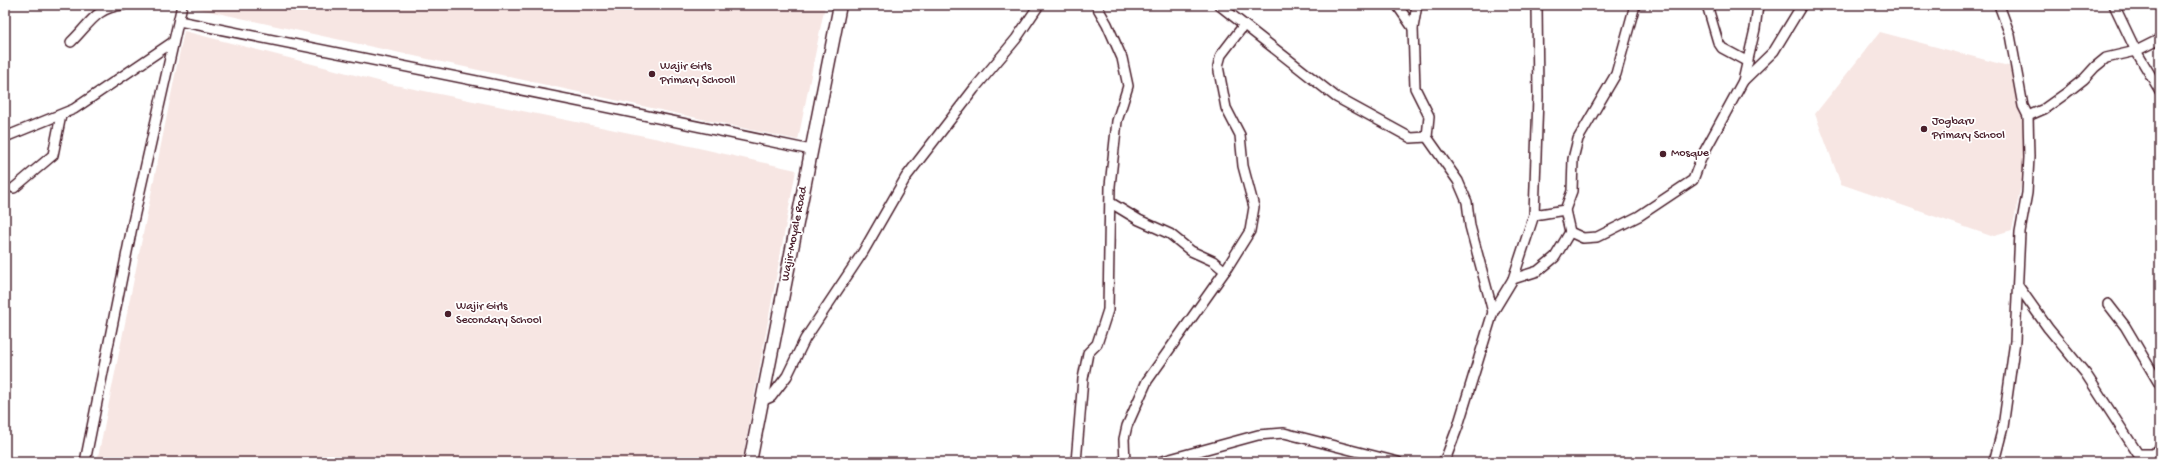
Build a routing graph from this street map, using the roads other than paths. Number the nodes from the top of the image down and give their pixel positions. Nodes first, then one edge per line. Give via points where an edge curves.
1 (124, 5) edge
2 (182, 5) edge
3 (840, 5) edge
4 (1039, 5) edge
5 (1096, 5) edge
6 (1219, 5) edge
7 (1397, 5) edge
8 (1417, 5) edge
9 (1537, 5) edge
10 (1635, 5) edge
11 (1707, 5) edge
12 (1758, 5) edge
13 (1802, 5) edge
14 (1999, 5) edge
15 (2114, 5) edge
16 (179, 22) junction
17 (1244, 25) junction
18 (1413, 28) junction
19 (2160, 39) edge
20 (71, 42) dead end
21 (173, 42) junction
22 (2136, 51) junction
23 (1748, 62) junction
24 (1743, 81) junction
25 (2160, 91) edge
26 (61, 115) junction
27 (2028, 116) junction
28 (5, 137) edge
29 (1427, 137) junction
30 (811, 150) junction
31 (14, 188) dead end
32 (1111, 203) junction
33 (1565, 210) junction
34 (1534, 215) junction
35 (1570, 232) junction
36 (1225, 271) junction
37 (1513, 279) junction
38 (2019, 287) junction
39 (2108, 304) dead end
40 (1493, 312) junction
41 (2160, 386) edge
42 (762, 401) junction
43 (2160, 449) edge
44 (2147, 459) edge
45 (85, 462) edge
46 (750, 462) edge
47 (1076, 462) edge
48 (1125, 462) edge
49 (1159, 462) edge
50 (1398, 462) edge
51 (1443, 462) edge
52 (1994, 462) edge

1 - 20 street via 111,6 98,13
2 - 16 street
3 - 30 main road, Wajir-Moyale Road
4 - 42 street via 1016,39 906,178 863,252 805,339 787,376 771,397
5 - 32 street via 1122,58 1128,86 1117,121 1110,186
6 - 17 street
7 - 18 street
8 - 18 street
9 - 34 street via 1538,97
10 - 33 street via 1616,74 1578,139 1573,159 1572,191
11 - 23 street via 1722,48
12 - 23 street
13 - 24 street via 1774,51
14 - 27 street via 2010,35
15 - 22 street
16 - 21 street
16 - 30 street
17 - 29 street via 1336,97 1411,138
17 - 36 street via 1221,55 1218,66 1226,108 1240,135 1243,166 1254,207 1250,231
18 - 29 street via 1415,88 1429,116
19 - 22 street
21 - 26 street via 74,109
21 - 45 street via 133,222
22 - 25 street
22 - 27 street via 2106,58 2084,79 2044,109
23 - 24 street
24 - 35 street via 1702,156 1693,180 1639,216 1597,237 1583,238
26 - 28 street
26 - 31 street via 53,155
27 - 38 street via 2030,157 2020,232
29 - 40 street via 1458,181 1467,202 1470,226
30 - 42 main road, Wajir-Moyale Road
32 - 36 street via 1139,220 1170,234 1191,251 1213,261
32 - 47 street via 1108,310 1097,344 1088,353 1085,366
33 - 34 street
33 - 35 street
34 - 37 street
35 - 37 street via 1555,257 1538,271
36 - 48 street via 1147,381 1127,426 1124,439
37 - 40 street
38 - 44 street via 2048,328 2086,374 2138,454
38 - 52 street via 2012,370 2003,427
39 - 41 street via 2125,326
40 - 51 street via 1458,426
42 - 46 main road, Wajir-Moyale Road
43 - 44 street
49 - 50 street via 1258,435 1284,433

